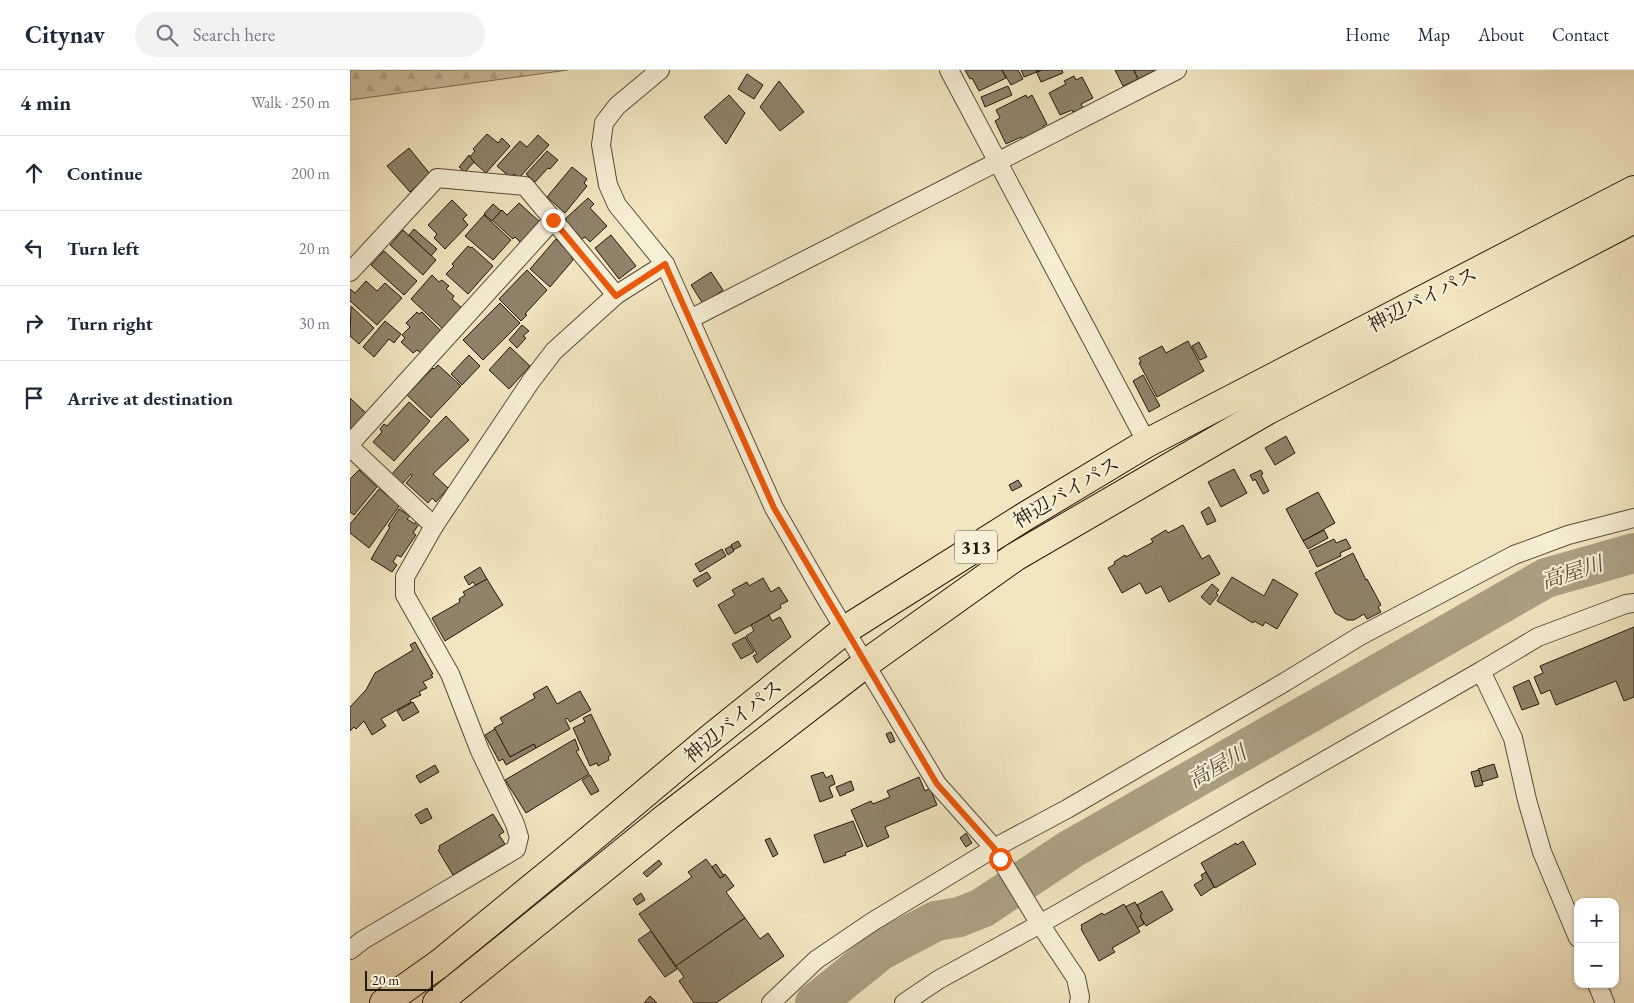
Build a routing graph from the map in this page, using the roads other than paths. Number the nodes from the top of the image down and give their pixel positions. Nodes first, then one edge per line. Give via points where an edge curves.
1 (660, 70) edge
2 (950, 70) edge
3 (1177, 70) edge
4 (998, 161) junction
5 (1634, 190) edge
6 (1634, 219) edge
7 (553, 220) junction
8 (665, 264) junction
9 (350, 272) edge
10 (616, 296) junction
11 (690, 319) junction
12 (1147, 443) junction
13 (350, 446) edge
14 (1634, 518) edge
15 (434, 526) junction
16 (1634, 603) edge
17 (845, 630) junction
18 (865, 664) junction
19 (1482, 670) junction
20 (997, 853) junction
21 (1038, 922) junction
22 (1574, 928) edge
23 (350, 950) edge
24 (1599, 988) edge
25 (384, 1003) edge
26 (437, 1003) edge
27 (771, 1003) edge
28 (904, 1003) edge
29 (1079, 1003) edge
30 (1605, 1003) edge

1 - 8 street via 617,106 604,123 600,145 616,206
2 - 4 street
3 - 4 street
4 - 11 street
4 - 12 street
5 - 12 highway, 神辺バイパス / 313
6 - 18 highway, 神辺バイパス / 313 via 1268,410 1015,557
7 - 9 street via 525,186 437,178
7 - 10 street
7 - 13 street
8 - 10 street
8 - 11 street
10 - 15 street via 554,352
11 - 17 street via 774,508
12 - 17 highway, 神辺バイパス / 313
13 - 15 street
14 - 20 street via 1568,534 1432,596
15 - 23 street via 405,577 405,595 450,674 480,752 516,824 519,838 516,849
16 - 19 street via 1538,637
17 - 18 street
17 - 25 highway, 神辺バイパス / 313 via 447,958
18 - 20 street via 937,784
18 - 26 highway, 神辺バイパス / 313 via 668,816
19 - 21 street
19 - 22 street via 1513,738 1542,852
20 - 21 street
20 - 27 street via 872,922 816,960
21 - 28 street
21 - 29 street via 1076,978
24 - 30 street

